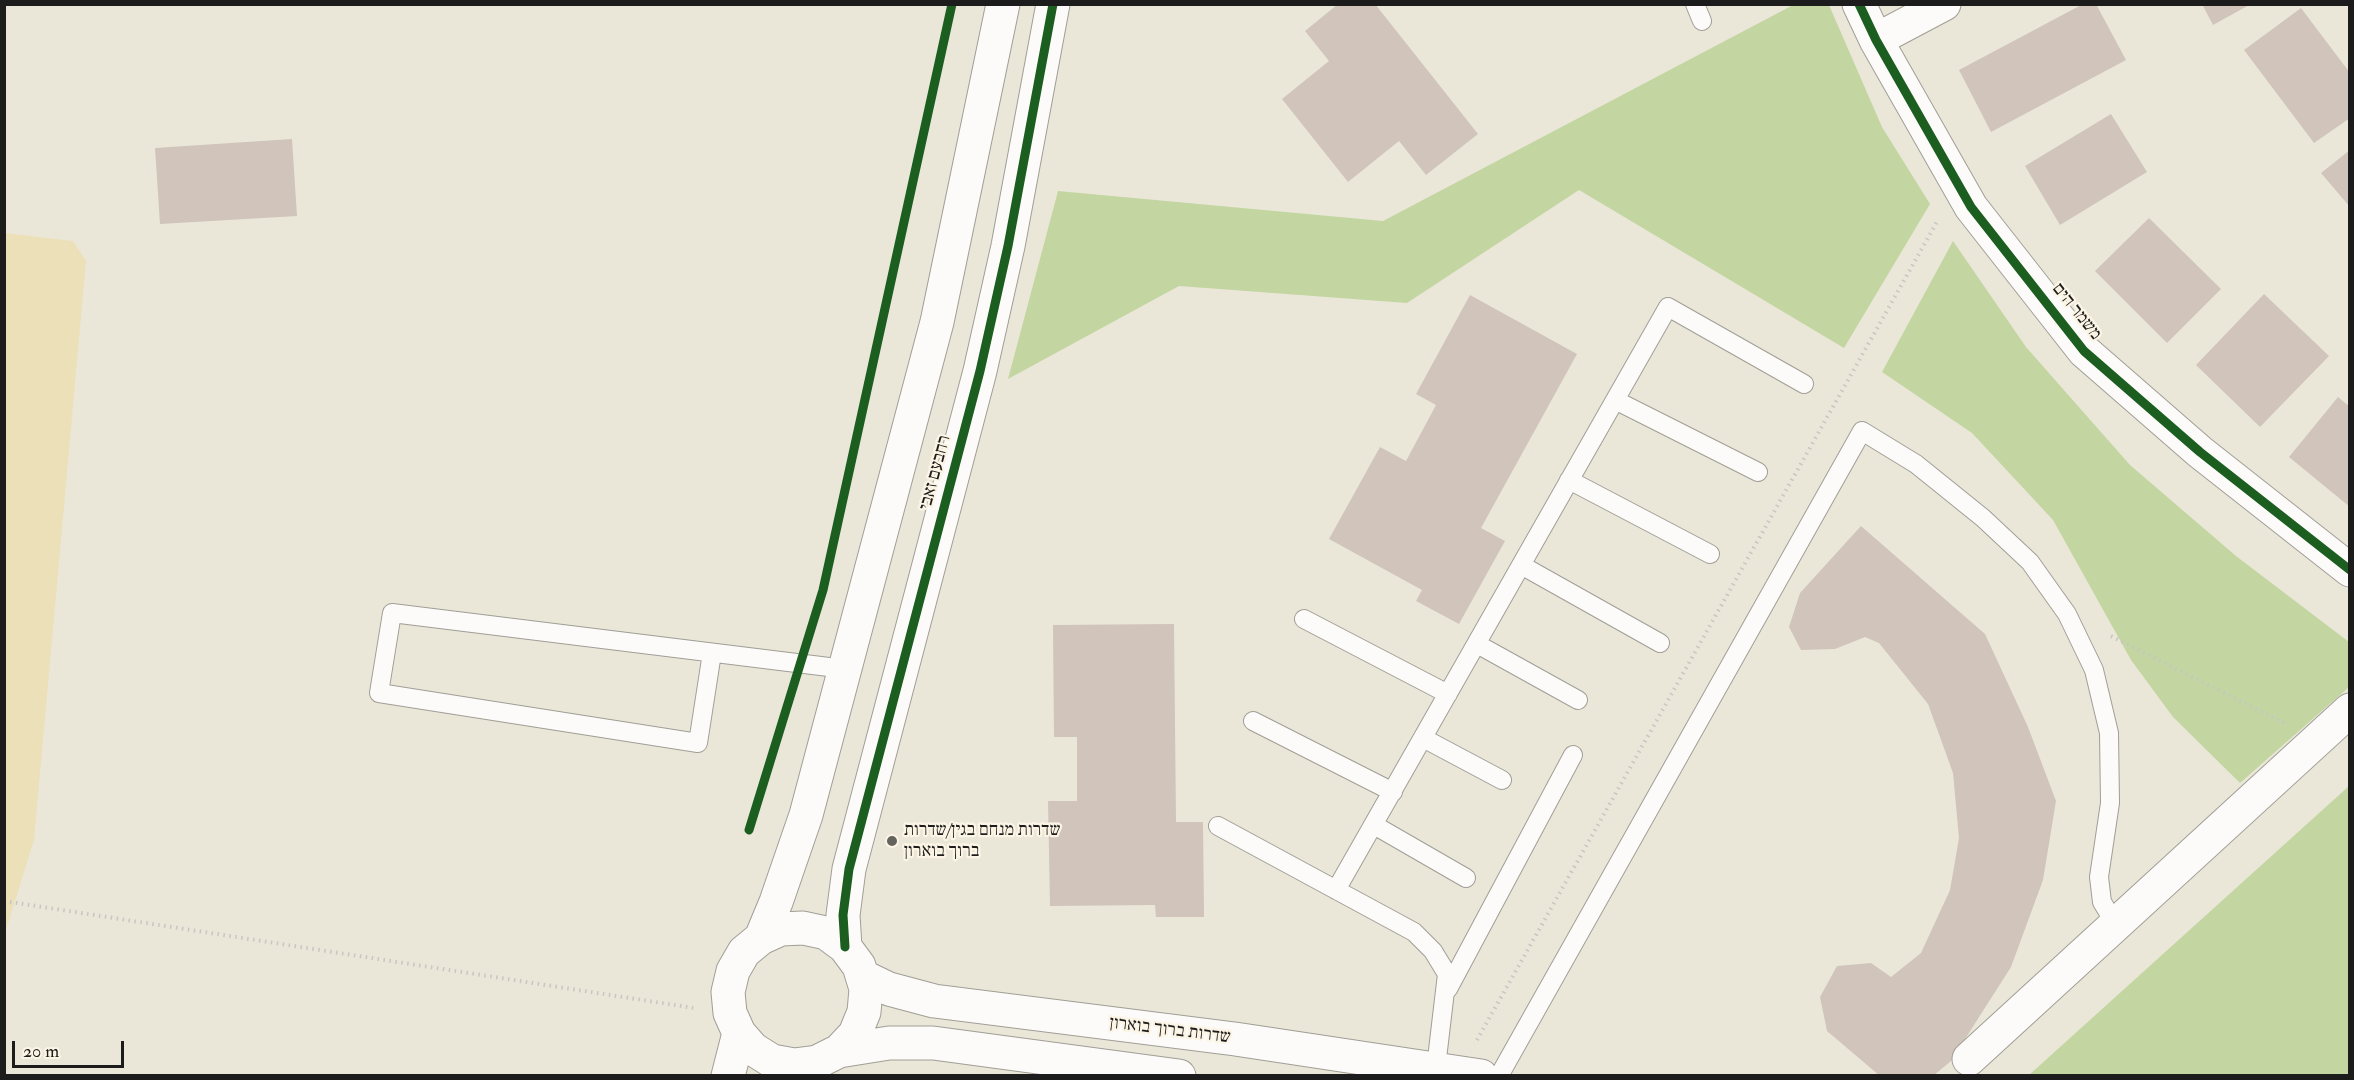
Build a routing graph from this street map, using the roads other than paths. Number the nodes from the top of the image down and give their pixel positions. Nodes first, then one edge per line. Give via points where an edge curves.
1 (1004, 4) edge
2 (1053, 4) edge
3 (1859, 4) edge
4 (1944, 4) edge
5 (1876, 40) junction
6 (1804, 384) dead end
7 (1615, 400) junction
8 (1758, 472) dead end
9 (1569, 480) junction
10 (1710, 554) dead end
11 (1521, 565) junction
12 (2349, 570) edge
13 (1304, 619) dead end
14 (1660, 643) dead end
15 (1477, 644) junction
16 (712, 653) junction
17 (845, 669) junction
18 (1448, 694) junction
19 (1578, 700) dead end
20 (2349, 710) edge
21 (1253, 721) dead end
22 (1423, 738) junction
23 (1573, 755) dead end
24 (1502, 780) dead end
25 (1393, 792) junction
26 (1374, 825) junction
27 (1218, 826) dead end
28 (1466, 878) dead end
29 (1336, 891) junction
30 (2116, 925) junction
31 (761, 938) junction
32 (845, 947) junction
33 (862, 975) junction
34 (1446, 992) junction
35 (735, 1023) junction
36 (1969, 1059) dead end
37 (821, 1063) edge
38 (1459, 1072) edge
39 (728, 1076) edge
40 (1179, 1076) edge
41 (1499, 1076) edge

1 - 17 street, רחבעם זאבי via 938,321
2 - 32 street, רחבעם זאבי via 1008,246 980,371 849,869 843,915
3 - 5 street, משמר הים
4 - 5 street
5 - 12 street, משמר הים via 1971,207 2085,351 2200,452
6 - 7 lane via 1668,307
7 - 8 lane
7 - 9 lane
9 - 10 lane
9 - 11 lane
11 - 14 lane
11 - 15 lane
13 - 18 lane
15 - 18 lane
15 - 19 lane
16 - 16 lane via 392,613 379,693 698,743
16 - 17 lane
17 - 31 street, רחבעם זאבי via 806,815
18 - 22 lane
20 - 30 street
21 - 25 lane
22 - 24 lane
22 - 25 lane
23 - 34 lane
25 - 26 lane
26 - 28 lane
26 - 29 lane
27 - 29 lane
29 - 34 lane via 1414,932 1433,951 1447,974
30 - 36 street
30 - 41 lane via 2102,902 2099,878 2110,803 2109,733 2094,670 2067,614 2030,562 1983,518 1916,464 1862,431
31 - 32 street via 781,929 803,928 826,933
31 - 35 street via 744,952 733,970 728,992
32 - 33 street
33 - 37 street via 866,988 864,1012 855,1034
33 - 38 street, שדרות ברוך בוארון via 889,989 934,1001
34 - 38 lane
35 - 37 street via 753,1049 772,1060 794,1065
35 - 39 street
37 - 40 street via 888,1042 933,1042

